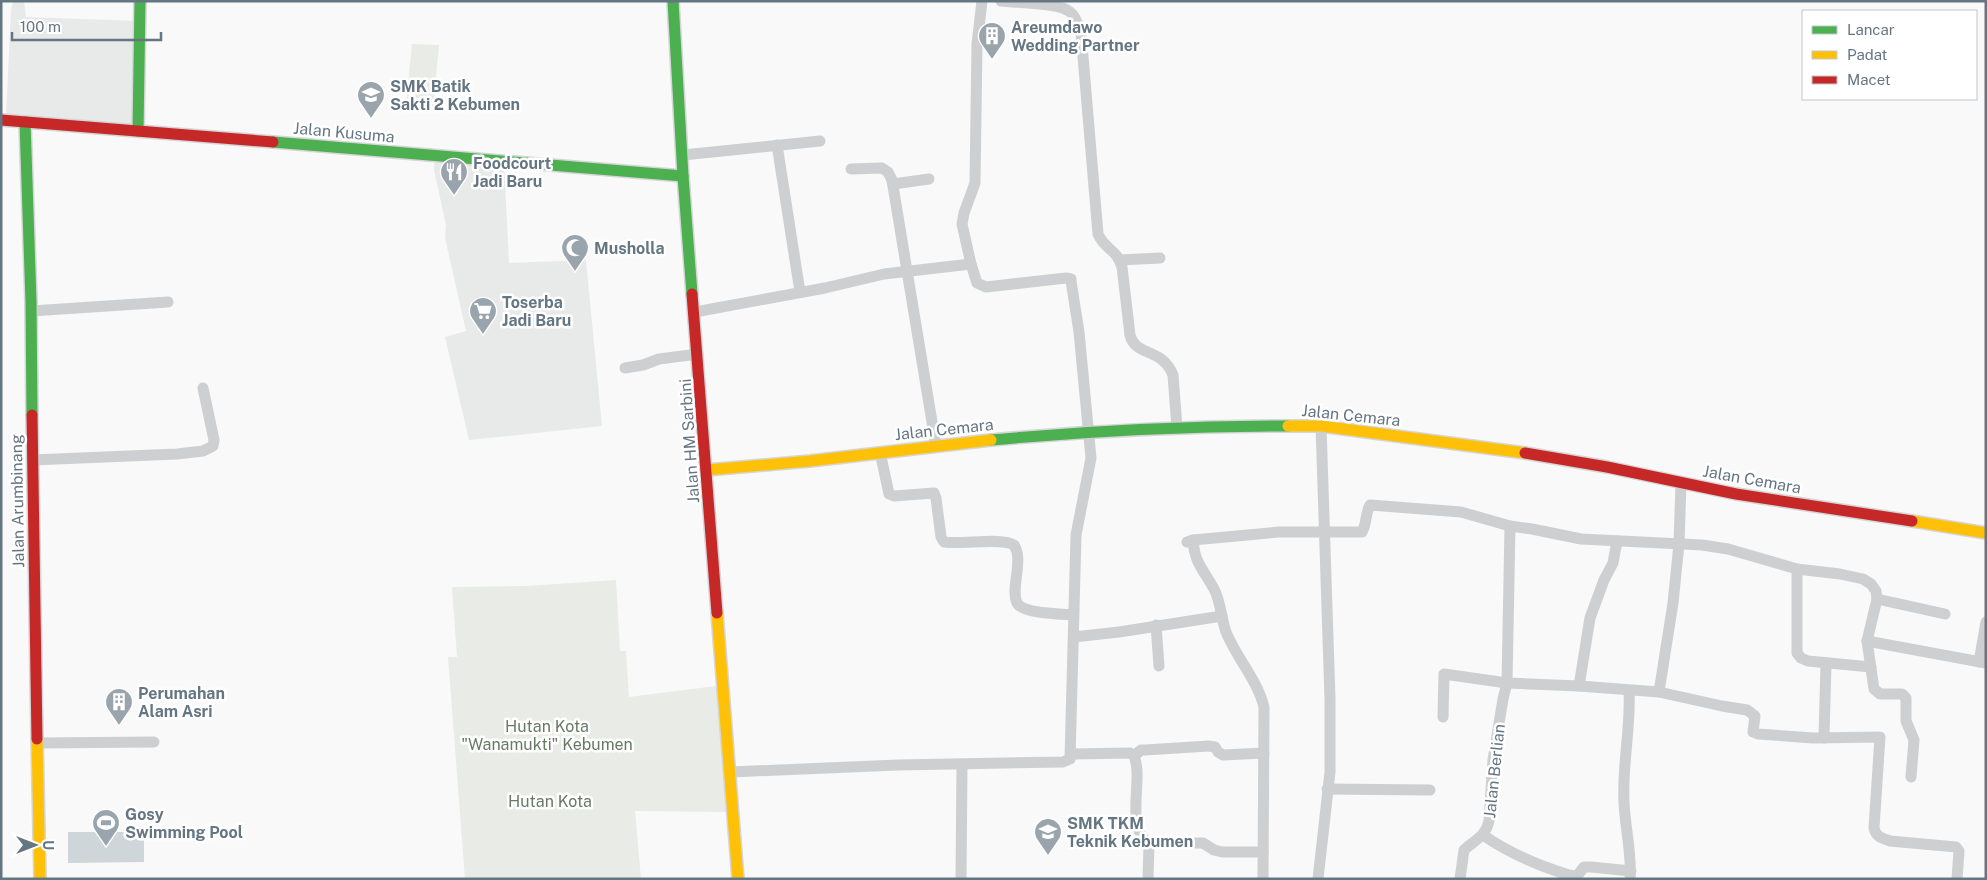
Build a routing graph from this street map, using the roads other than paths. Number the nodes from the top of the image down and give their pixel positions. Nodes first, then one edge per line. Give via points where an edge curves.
1 (140, 1) edge
2 (673, 1) edge
3 (982, 1) edge
4 (1002, 1) edge
5 (1009, 2) edge
6 (1, 120) edge
7 (25, 122) junction
8 (138, 132) junction
9 (820, 141) dead end
10 (777, 145) junction
11 (683, 155) junction
12 (851, 170) dead end
13 (683, 176) junction
14 (929, 179) dead end
15 (893, 184) junction
16 (1160, 258) dead end
17 (1119, 260) junction
18 (971, 264) junction
19 (906, 271) junction
20 (800, 292) junction
21 (168, 302) dead end
22 (31, 311) junction
23 (695, 312) junction
24 (698, 354) junction
25 (625, 368) dead end
26 (203, 388) dead end
27 (1321, 426) junction
28 (1177, 428) junction
29 (1090, 432) junction
30 (936, 446) junction
31 (880, 452) junction
32 (32, 460) junction
33 (707, 470) junction
34 (1681, 483) junction
35 (1510, 526) junction
36 (1324, 532) junction
37 (1986, 533) edge
38 (1617, 541) junction
39 (1679, 544) junction
40 (1797, 569) junction
41 (1877, 599) junction
42 (1945, 614) dead end
43 (1073, 615) junction
44 (1222, 616) junction
45 (1986, 622) edge
46 (1156, 626) junction
47 (1074, 637) junction
48 (1867, 641) junction
49 (1826, 663) junction
50 (1982, 663) edge
51 (1159, 666) dead end
52 (1871, 667) junction
53 (1508, 683) junction
54 (1579, 686) junction
55 (1629, 691) junction
56 (1659, 692) junction
57 (1443, 717) dead end
58 (1824, 738) junction
59 (154, 742) dead end
60 (37, 744) junction
61 (1264, 753) junction
62 (1071, 754) junction
63 (1134, 756) junction
64 (962, 764) junction
65 (731, 772) junction
66 (1911, 777) dead end
67 (1328, 789) junction
68 (1430, 790) dead end
69 (1483, 835) junction
70 (1149, 843) junction
71 (1263, 852) junction
72 (1630, 875) edge
73 (40, 879) edge
74 (738, 879) edge
75 (960, 879) edge
76 (1148, 879) edge
77 (1263, 879) edge
78 (1318, 879) edge
79 (1460, 879) edge
80 (1958, 879) edge

1 - 8 main road
2 - 11 main road, Jalan HM Sarbini
3 - 18 street via 977,44 976,183 962,224
4 - 5 street
5 - 17 street via 1064,8 1071,12 1081,33 1098,234 1101,242
6 - 7 main road, Jalan Kusuma
7 - 8 main road, Jalan Kusuma
7 - 22 main road, Jalan Arumbinang
8 - 13 main road, Jalan Kusuma
9 - 10 street
10 - 11 street
10 - 20 street
11 - 13 main road, Jalan HM Sarbini
12 - 15 street via 884,169 890,174
13 - 23 main road, Jalan HM Sarbini
14 - 15 street
15 - 19 street
16 - 17 street
17 - 28 street via 1131,339 1136,347 1157,355 1170,368
18 - 19 street
18 - 29 street via 977,283 986,287 1071,279
19 - 20 street
19 - 30 street
20 - 23 street
21 - 22 street
22 - 32 main road, Jalan Arumbinang
23 - 24 main road, Jalan HM Sarbini
24 - 25 street
24 - 33 main road, Jalan HM Sarbini
26 - 32 street via 214,440 208,450
27 - 28 main road, Jalan Cemara
27 - 34 main road, Jalan Cemara via 1496,448
27 - 36 street
28 - 29 main road, Jalan Cemara
29 - 30 main road, Jalan Cemara
29 - 43 street via 1091,458 1076,535
30 - 31 main road, Jalan Cemara
31 - 33 main road, Jalan Cemara via 810,462
31 - 43 street via 889,494 934,493 944,542 1003,542 1014,545 1018,551 1015,595 1020,606 1039,612
32 - 60 main road, Jalan Arumbinang
33 - 65 main road, Jalan HM Sarbini
34 - 37 main road, Jalan Cemara
34 - 39 street
35 - 36 street via 1461,512 1370,505 1362,532
35 - 38 street via 1581,539
35 - 53 street, Jalan Berlian
36 - 44 street via 1279,532 1189,542 1198,566 1213,588
36 - 67 street via 1330,699
38 - 39 street
38 - 54 street via 1613,563 1590,618
39 - 40 street via 1728,549
39 - 56 street
40 - 41 street via 1863,579 1876,591
40 - 49 street via 1797,653 1804,660
41 - 42 street
41 - 48 street
43 - 47 street
44 - 46 street
44 - 61 street via 1226,632 1260,692 1264,707
45 - 50 street
46 - 47 street
46 - 51 street
47 - 62 street
48 - 50 street
48 - 52 street
49 - 52 street
49 - 58 street
52 - 66 street via 1875,692 1902,694 1906,698 1906,721 1914,740
53 - 54 street
53 - 57 street via 1444,674
53 - 69 street, Jalan Berlian via 1492,765 1489,822
54 - 55 street
55 - 56 street
55 - 72 street via 1624,802
56 - 58 street via 1747,710 1754,716 1753,732 1758,734
58 - 80 street via 1880,737 1875,834 1890,841 1956,847 1959,851
59 - 60 street
60 - 73 main road, Jalan Arumbinang
61 - 63 street via 1223,755 1209,746 1141,750
61 - 71 street
62 - 63 street via 1130,753
62 - 64 street via 1068,761 1062,762
63 - 70 street via 1138,828
64 - 65 street
64 - 75 street
65 - 74 main road, Jalan HM Sarbini
67 - 68 street
67 - 78 street
69 - 72 street via 1516,854 1569,875 1577,876 1591,866
69 - 79 street, Jalan Berlian via 1464,850
70 - 71 street via 1203,843 1222,852
70 - 76 street
71 - 77 street

